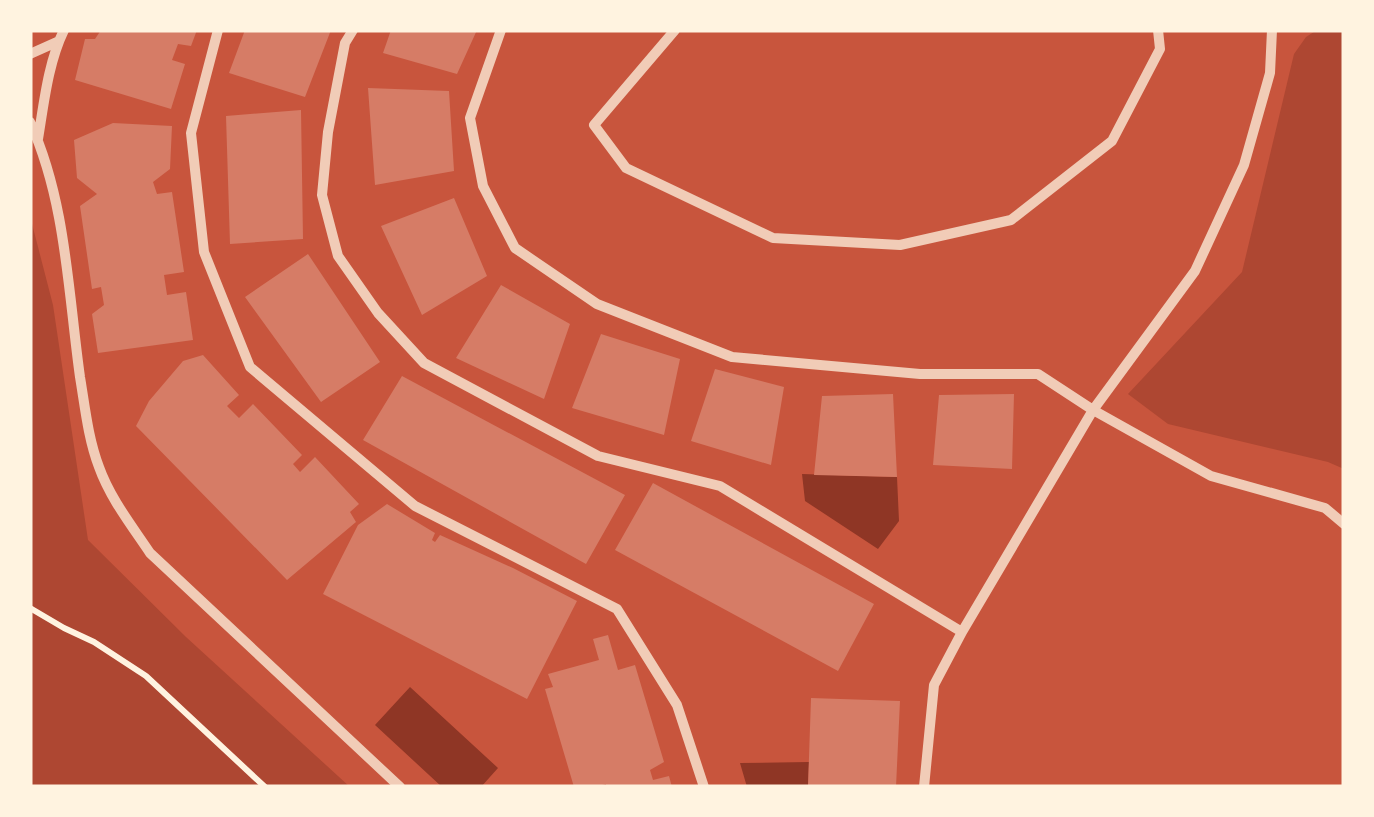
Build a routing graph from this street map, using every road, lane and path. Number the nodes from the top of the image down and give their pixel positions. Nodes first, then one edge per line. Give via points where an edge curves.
1 (218, 30) edge
2 (353, 30) edge
3 (501, 30) edge
4 (675, 30) edge
5 (1158, 30) edge
6 (1272, 30) edge
7 (62, 36) edge
8 (30, 54) edge
9 (30, 122) edge
10 (38, 140) junction
11 (1093, 410) junction
12 (1344, 524) edge
13 (30, 608) edge
14 (962, 632) junction
15 (265, 787) edge
16 (400, 787) edge
17 (704, 787) edge
18 (924, 787) edge

1 - 17 street via 192,133 204,252 250,367 415,506 617,609 677,705
2 - 14 street via 328,132 322,194 338,256 424,364 598,456 720,486
3 - 11 street via 470,118 483,186 515,248 597,304 732,357 920,374 1038,374
4 - 5 street via 594,125 626,168 773,238 900,245 1011,220 1112,141 1160,49
6 - 11 street via 1270,73 1244,165 1195,270
7 - 8 street
7 - 10 street
9 - 10 street
10 - 16 street via 65,245 87,423 120,510 150,552
11 - 12 street via 1211,476 1324,508
11 - 14 street
13 - 15 path via 146,676
14 - 18 street via 934,685

